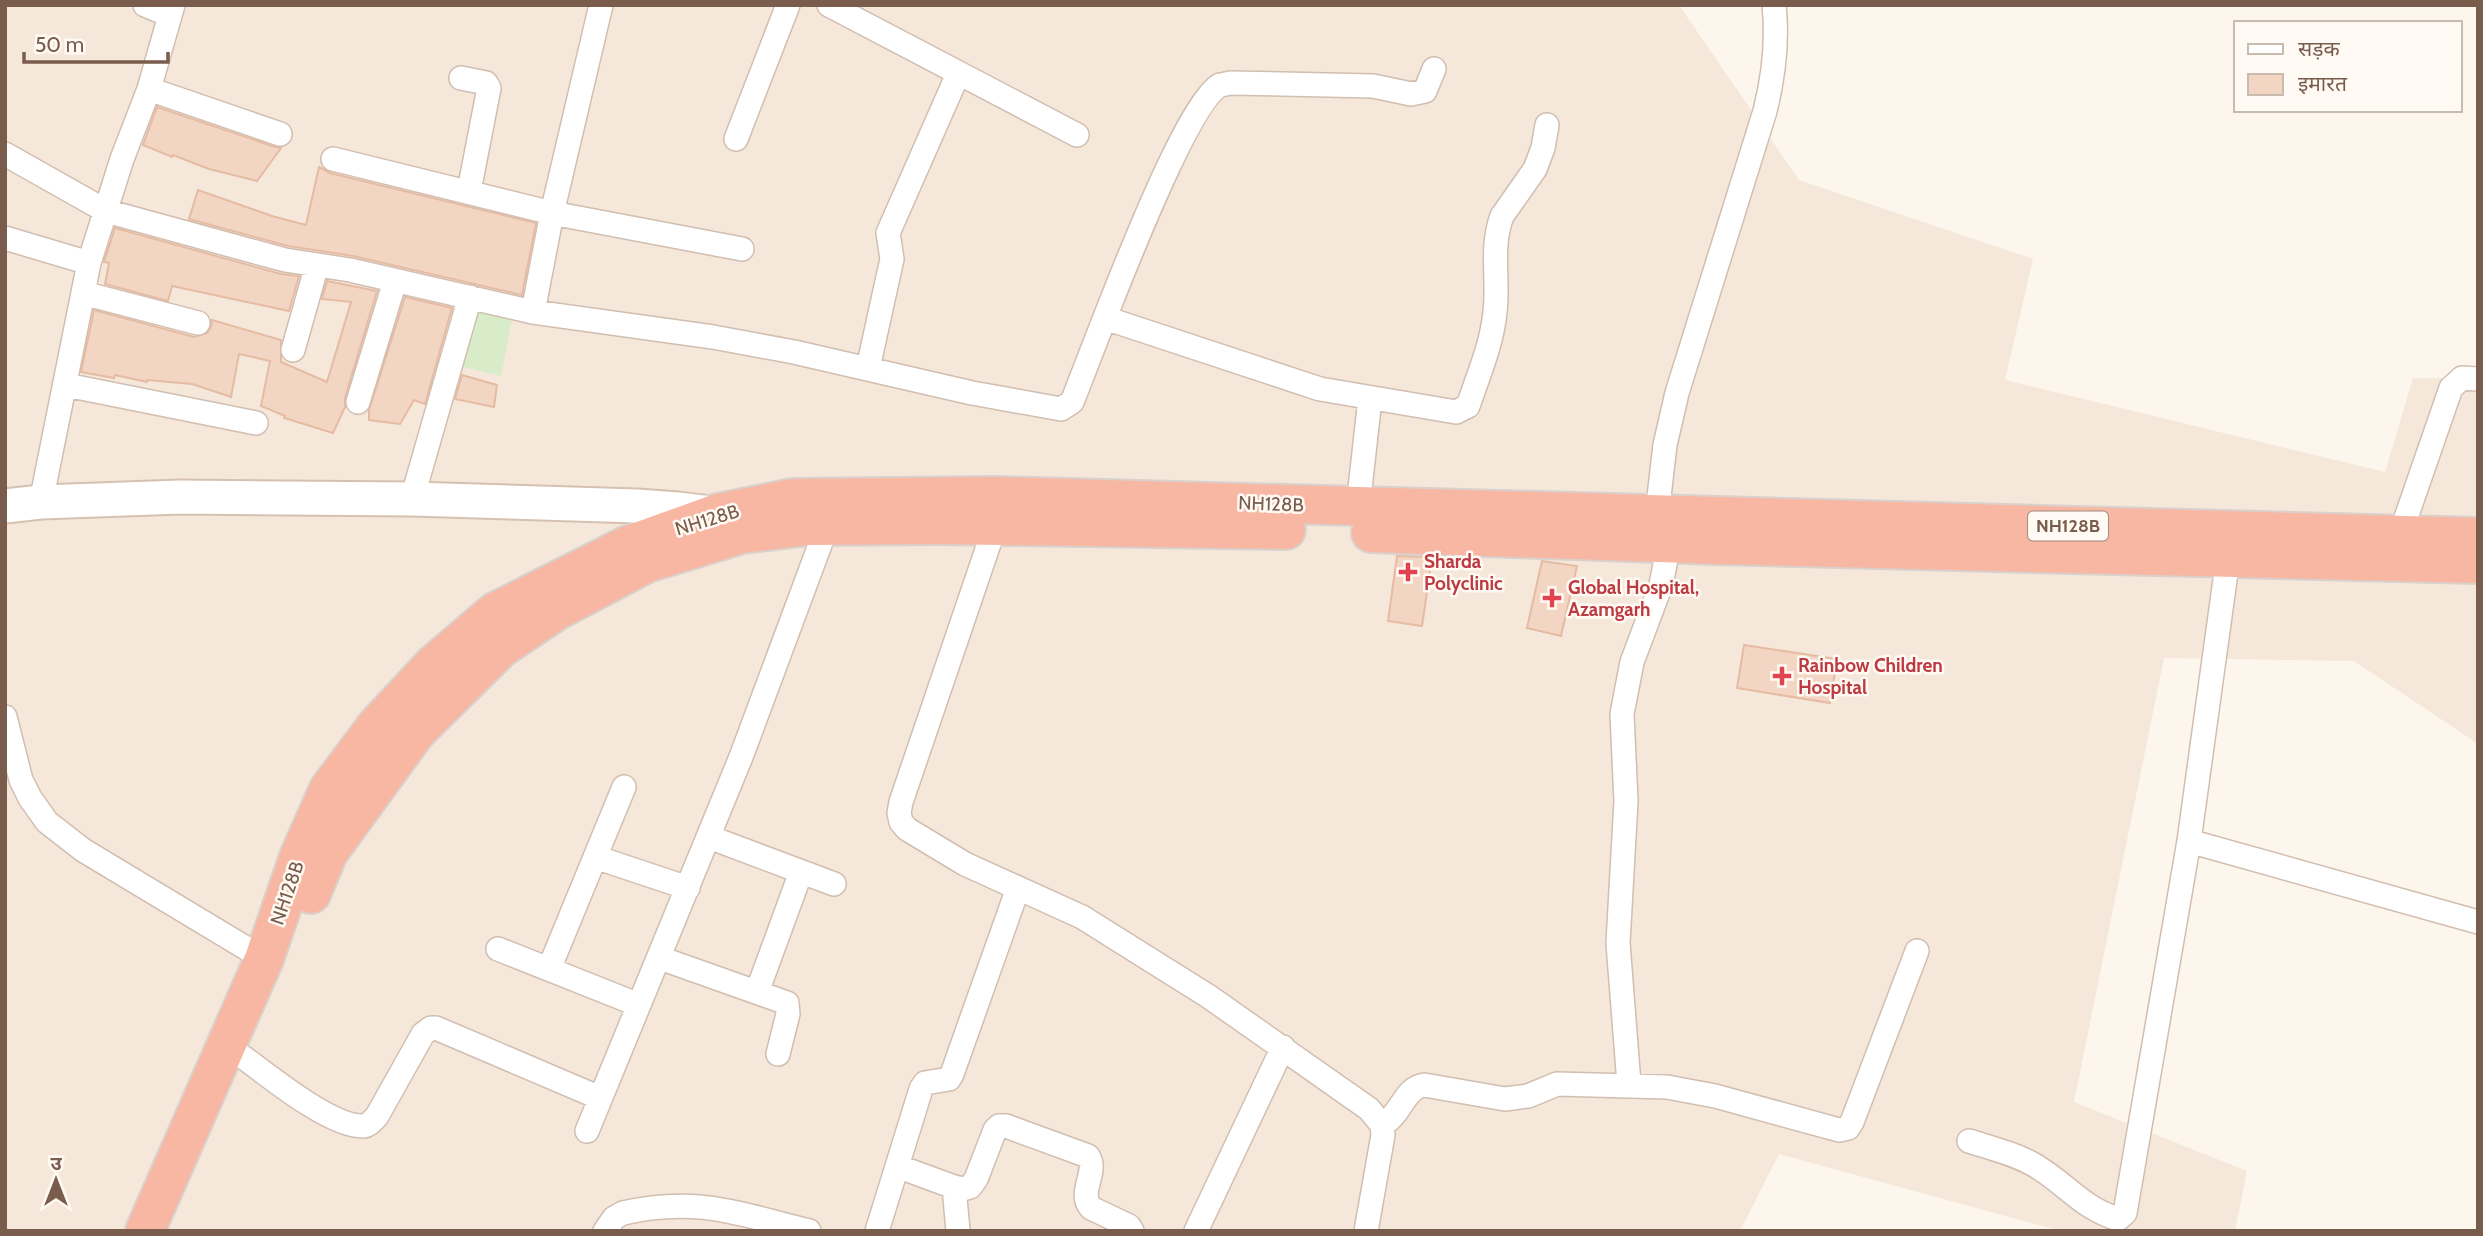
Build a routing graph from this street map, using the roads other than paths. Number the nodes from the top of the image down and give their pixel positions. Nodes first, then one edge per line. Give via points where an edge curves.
1 (145, 5) edge
2 (601, 5) edge
3 (788, 5) edge
4 (829, 5) edge
5 (1774, 5) edge
6 (171, 10) edge
7 (1434, 69) dead end
8 (958, 74) junction
9 (461, 78) dead end
10 (149, 89) junction
11 (1547, 125) dead end
12 (280, 134) dead end
13 (1077, 135) dead end
14 (736, 139) dead end
15 (5, 154) edge
16 (333, 159) dead end
17 (469, 191) junction
18 (106, 211) junction
19 (552, 213) junction
20 (5, 238) edge
21 (742, 249) dead end
22 (89, 263) junction
23 (317, 265) junction
24 (395, 281) junction
25 (83, 293) junction
26 (470, 297) junction
27 (533, 312) junction
28 (1105, 318) junction
29 (198, 323) dead end
30 (293, 350) dead end
31 (868, 368) junction
32 (2478, 379) edge
33 (66, 384) junction
34 (1370, 399) junction
35 (358, 402) dead end
36 (256, 423) dead end
37 (412, 499) junction
38 (41, 502) junction
39 (5, 506) edge
40 (1358, 506) junction
41 (730, 523) junction
42 (827, 526) junction
43 (995, 526) junction
44 (1663, 529) junction
45 (2400, 535) junction
46 (2478, 537) edge
47 (2228, 558) junction
48 (2478, 564) edge
49 (5, 717) edge
50 (624, 787) dead end
51 (709, 837) junction
52 (2189, 841) junction
53 (595, 857) junction
54 (801, 872) junction
55 (834, 884) dead end
56 (688, 888) junction
57 (1018, 888) junction
58 (2478, 922) edge
59 (498, 949) dead end
60 (1917, 951) dead end
61 (660, 958) junction
62 (264, 960) junction
63 (549, 969) junction
64 (757, 992) junction
65 (639, 1005) junction
66 (1283, 1047) junction
67 (778, 1054) dead end
68 (243, 1057) junction
69 (1629, 1084) junction
70 (600, 1098) junction
71 (1382, 1125) junction
72 (587, 1131) dead end
73 (1969, 1141) dead end
74 (897, 1166) junction
75 (954, 1188) junction
76 (804, 1230) edge
77 (145, 1231) edge
78 (170, 1231) edge
79 (605, 1231) edge
80 (877, 1231) edge
81 (958, 1231) edge
82 (1132, 1231) edge
83 (1196, 1231) edge
84 (1366, 1231) edge

1 - 6 street
2 - 19 street
3 - 14 street
4 - 8 street
5 - 44 street via 1776,52 1765,111 1665,445
6 - 10 street
7 - 28 street via 1425,90 1411,94 1363,86 1220,85 1202,104 1174,156
8 - 13 street
8 - 31 street via 888,233 892,259
9 - 17 street via 486,83 489,88
10 - 12 street
10 - 18 street
11 - 34 street via 1535,169 1498,226 1495,316 1468,406 1456,412
15 - 18 street
16 - 17 street
17 - 19 street
18 - 22 street
18 - 23 street
19 - 21 street
19 - 27 street
20 - 22 street
22 - 25 street
23 - 24 street
23 - 30 street
24 - 26 street
24 - 35 street
25 - 29 street
25 - 33 street
26 - 27 street
26 - 37 street
27 - 31 street via 713,337
28 - 31 street via 1072,402 1061,409
28 - 34 street via 1320,389
32 - 45 street via 2462,378 2451,388
33 - 36 street
33 - 38 street
34 - 40 street
37 - 38 street via 180,497
37 - 41 street via 637,506
38 - 39 street
40 - 41 highway, NH128B via 995,496 793,498
40 - 44 highway, NH128B
41 - 42 highway
41 - 62 highway, NH128B via 626,546 495,612 433,665 377,725 329,789 299,857
41 - 68 highway via 556,611 501,648 416,732 328,853
42 - 43 highway
42 - 51 street
43 - 44 highway via 1321,531
43 - 57 street via 899,813 906,830 956,860
44 - 45 highway, NH128B
44 - 47 highway
44 - 69 street via 1661,585 1632,662 1622,714 1626,801 1618,943
45 - 46 highway, NH128B
47 - 48 highway
47 - 52 street
49 - 62 street via 21,780 47,822 83,850
50 - 53 street
51 - 54 street
51 - 56 street
52 - 58 street
52 - 73 street via 2123,1217 2089,1207 2026,1160
53 - 56 street
53 - 63 street
54 - 55 street
54 - 64 street
56 - 61 street
57 - 66 street via 1082,917
57 - 74 street via 952,1074 949,1079 925,1083 920,1090
59 - 63 street
60 - 69 street via 1848,1128 1839,1130 1687,1090
61 - 64 street
61 - 65 street
62 - 77 highway, NH128B
63 - 65 street
64 - 67 street via 789,1008
65 - 70 street
66 - 71 street via 1369,1108
66 - 83 street
68 - 70 street via 318,1110 364,1126 377,1116 423,1034 431,1028
68 - 78 highway
69 - 71 street via 1557,1084 1505,1099 1416,1086 1396,1115
70 - 72 street
71 - 84 street
74 - 75 street
74 - 80 street
75 - 81 street
75 - 82 street via 970,1187 995,1130 1006,1126 1088,1156 1092,1165 1087,1203
76 - 79 street via 740,1212 686,1206 623,1213

